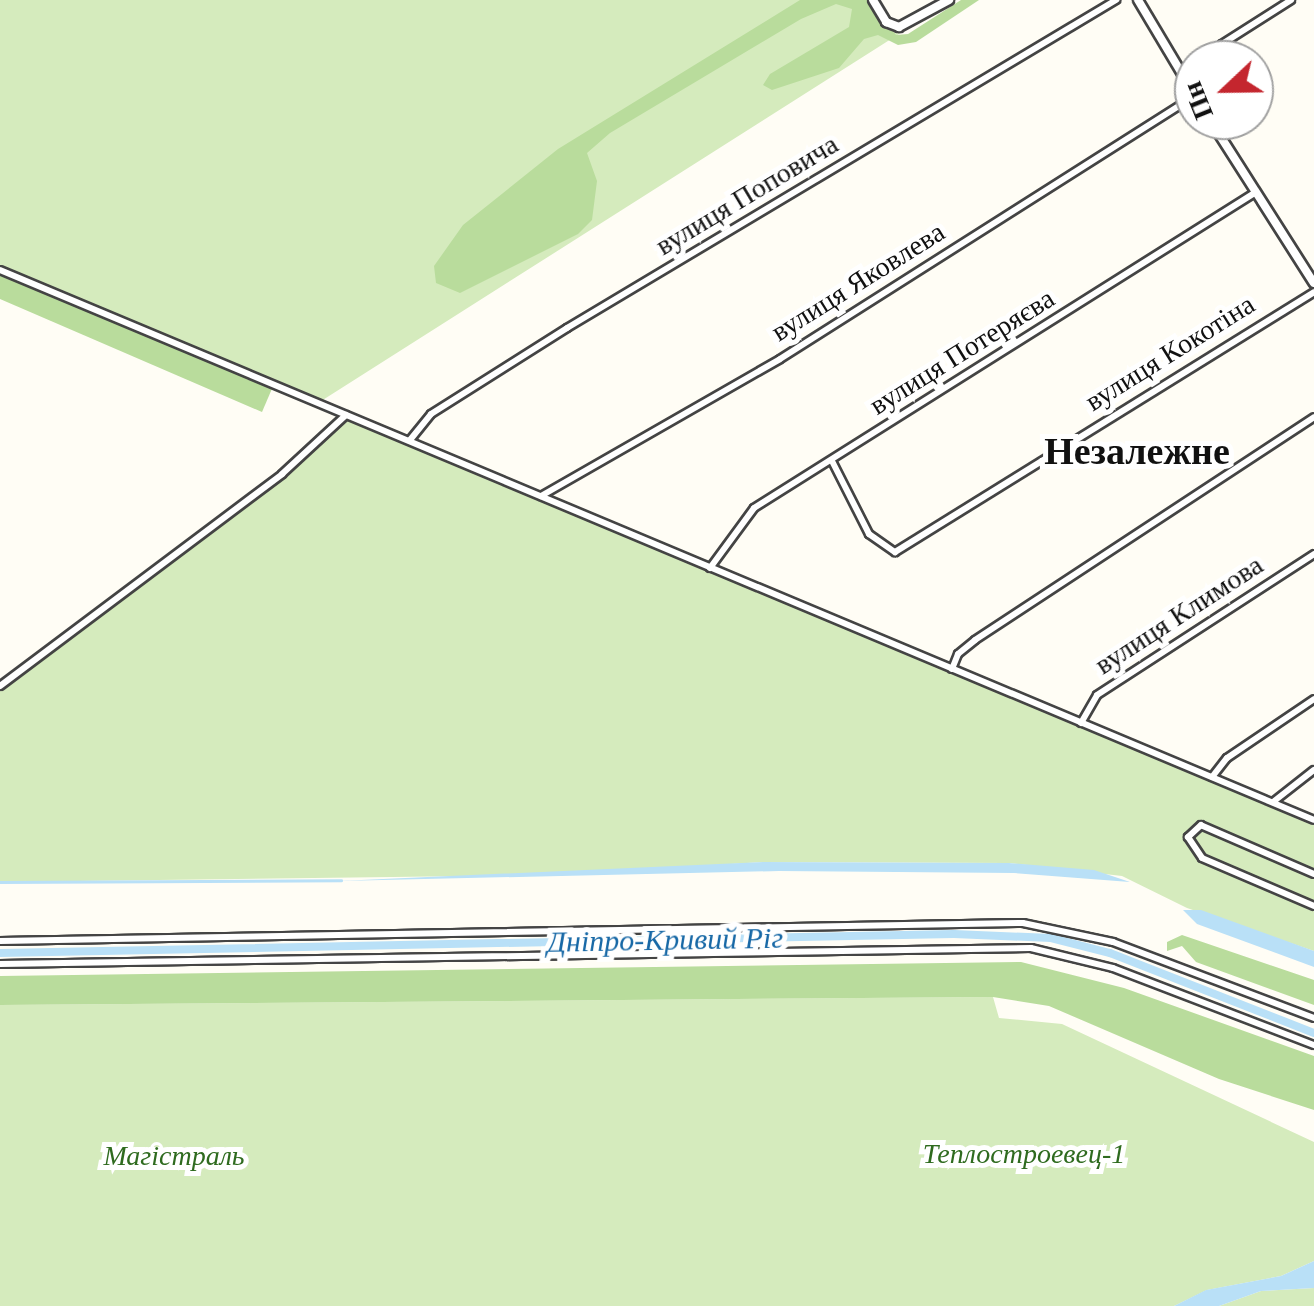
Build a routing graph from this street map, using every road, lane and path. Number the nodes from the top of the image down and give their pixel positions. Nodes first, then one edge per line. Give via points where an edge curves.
1 (874, 0) edge
2 (949, 0) edge
3 (1116, 0) edge
4 (1138, 0) edge
5 (1290, 0) edge
6 (1228, 40) edge
7 (1174, 61) edge
8 (1174, 108) edge
9 (1223, 140) edge
10 (1256, 192) junction
11 (0, 270) edge
12 (1314, 283) edge
13 (1314, 292) edge
14 (346, 415) junction
15 (1314, 417) edge
16 (410, 440) junction
17 (832, 461) junction
18 (540, 496) junction
19 (1314, 554) edge
20 (710, 568) junction
21 (952, 669) junction
22 (0, 686) edge
23 (1314, 698) edge
24 (1081, 723) junction
25 (1314, 770) edge
26 (1212, 777) junction
27 (1272, 802) junction
28 (1314, 820) edge
29 (1314, 874) edge
30 (1314, 906) edge
31 (0, 940) edge
32 (0, 964) edge
33 (1314, 1018) edge
34 (1314, 1045) edge

1 - 2 street via 886,22 899,27
3 - 16 street, вулиця Поповича via 567,328 431,414
4 - 7 street
5 - 6 street
8 - 18 street, вулиця Яковлева via 780,359
9 - 10 street
10 - 12 street
10 - 17 street, вулиця Потеряєва
11 - 14 street
13 - 17 street, вулиця Кокотіна via 895,552 869,534
14 - 16 street
14 - 22 street via 282,474
15 - 21 street via 976,640
16 - 18 street
17 - 20 street, вулиця Потеряєва via 743,517
18 - 20 street
19 - 24 street, вулиця Климова via 1097,695
20 - 21 street
21 - 24 street
23 - 26 street via 1226,758
24 - 26 street
25 - 27 street
26 - 27 street
27 - 28 street
29 - 30 street via 1201,826 1188,838 1202,858
31 - 33 street via 1023,923 1113,942
32 - 34 street via 1031,948 1114,968

